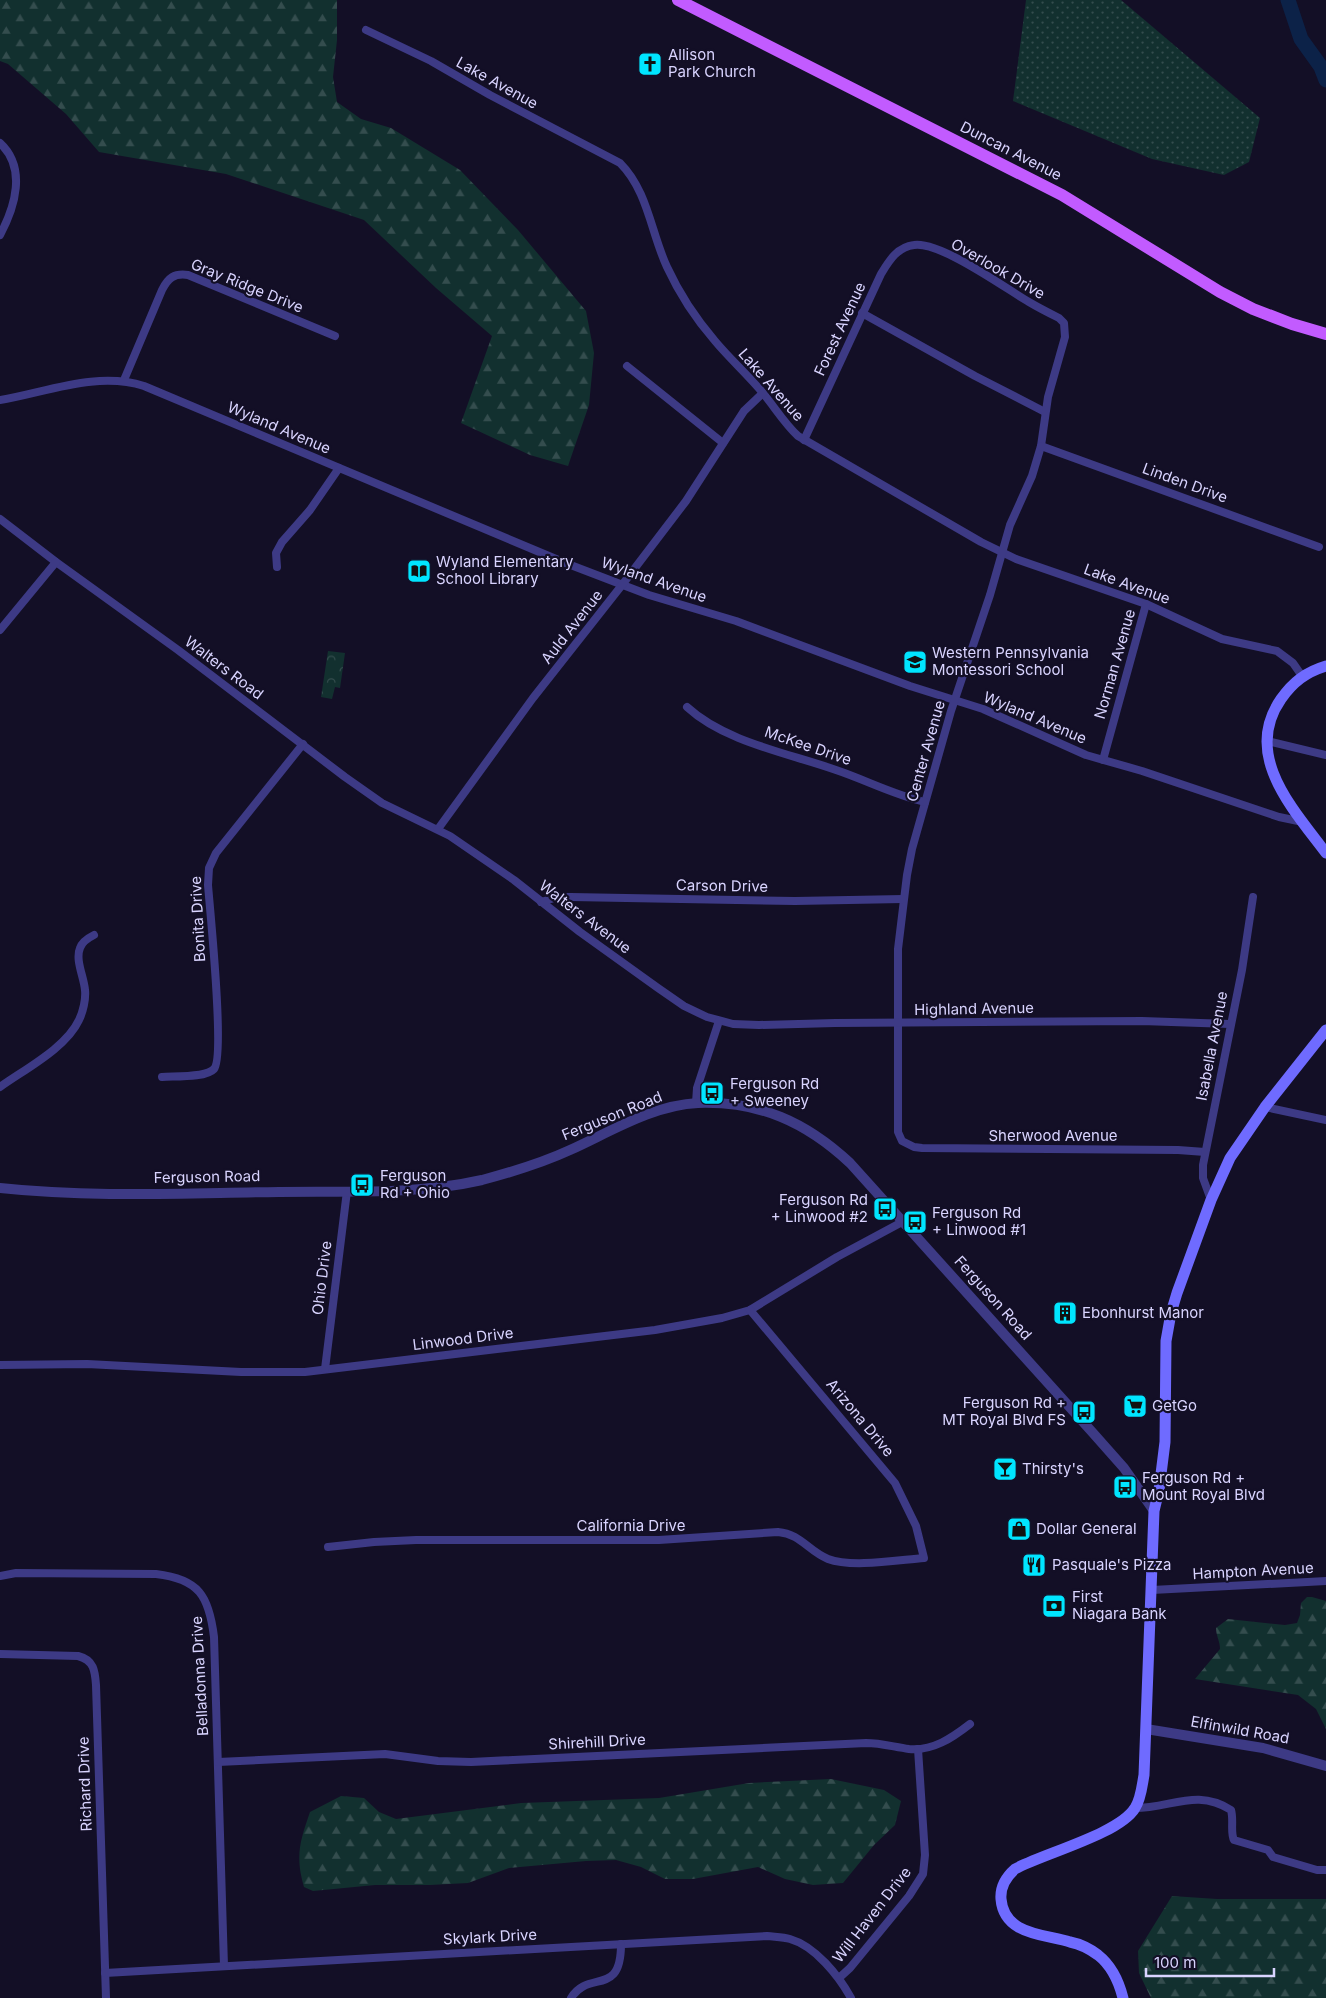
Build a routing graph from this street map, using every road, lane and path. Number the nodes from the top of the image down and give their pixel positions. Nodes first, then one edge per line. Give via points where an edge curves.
1 (678, 0) edge
2 (366, 30) dead end
3 (0, 143) edge
4 (0, 235) edge
5 (916, 244) joint
6 (862, 313) junction
7 (1064, 323) joint
8 (1326, 334) edge
9 (336, 336) dead end
10 (627, 366) dead end
11 (124, 380) junction
12 (763, 393) junction
13 (0, 400) edge
14 (1045, 412) junction
15 (804, 440) junction
16 (723, 444) junction
17 (1041, 446) junction
18 (339, 468) junction
19 (0, 519) edge
20 (1320, 547) dead end
21 (1002, 552) junction
22 (56, 562) junction
23 (277, 567) dead end
24 (622, 585) junction
25 (1146, 604) junction
26 (0, 630) edge
27 (1326, 666) edge
28 (1302, 676) junction
29 (955, 700) junction
30 (687, 707) dead end
31 (1267, 742) junction
32 (303, 744) junction
33 (1326, 754) edge
34 (1103, 760) junction
35 (925, 802) junction
36 (1303, 822) junction
37 (438, 829) junction
38 (1326, 853) edge
39 (1253, 897) dead end
40 (902, 899) junction
41 (541, 902) junction
42 (94, 934) dead end
43 (719, 1021) junction
44 (899, 1024) junction
45 (1230, 1024) junction
46 (1326, 1030) edge
47 (162, 1077) dead end
48 (0, 1087) edge
49 (696, 1103) junction
50 (1265, 1107) junction
51 (1326, 1120) edge
52 (902, 1141) joint
53 (1205, 1152) junction
54 (0, 1188) edge
55 (347, 1190) junction
56 (1211, 1200) junction
57 (904, 1221) junction
58 (750, 1310) junction
59 (0, 1365) edge
60 (325, 1369) junction
61 (1154, 1511) junction
62 (328, 1547) dead end
63 (924, 1558) joint
64 (0, 1576) edge
65 (1326, 1581) edge
66 (1152, 1590) junction
67 (0, 1654) edge
68 (970, 1724) dead end
69 (1146, 1729) junction
70 (918, 1749) junction
71 (218, 1762) junction
72 (1326, 1766) edge
73 (1135, 1808) junction
74 (1326, 1870) edge
75 (621, 1944) junction
76 (224, 1966) junction
77 (106, 1973) junction
78 (839, 1978) junction
79 (106, 1998) edge
80 (571, 1998) edge
81 (851, 1998) edge
82 (1123, 1998) edge

1 - 8 main road, Duncan Avenue via 1062,195 1220,292 1253,309
2 - 12 street, Lake Avenue via 620,164 638,188 665,262 685,300 714,340
3 - 4 street via 11,158 16,180 11,213
5 - 6 street, Forest Avenue via 903,248 887,263
5 - 7 street, Overlook Drive via 964,263
6 - 14 street
6 - 15 street, Forest Avenue
7 - 14 street, Center Avenue via 1063,344
9 - 11 street, Gray Ridge Drive via 188,275 174,275 162,290
10 - 16 street
11 - 13 street, Wyland Avenue via 90,382
11 - 18 street, Wyland Avenue
12 - 15 street, Lake Avenue
12 - 16 street, Auld Avenue via 744,411
14 - 17 street, Center Avenue
15 - 21 street, Lake Avenue
16 - 24 street, Auld Avenue via 686,501
17 - 20 street, Linden Drive
17 - 21 street, Center Avenue
18 - 23 street via 310,510 282,542 276,553
18 - 24 street, Wyland Avenue
19 - 22 street, Walters Road
21 - 25 street, Lake Avenue via 1016,560
21 - 29 street, Center Avenue
22 - 26 street
22 - 32 street, Walters Road
24 - 29 street, Wyland Avenue via 736,621
24 - 37 street, Auld Avenue via 533,698
25 - 28 street, Lake Avenue via 1222,639 1283,654
25 - 34 street, Norman Avenue
27 - 28 main road
28 - 31 main road via 1278,703 1269,724
29 - 34 street, Wyland Avenue
29 - 35 street, Center Avenue
30 - 35 street, McKee Drive via 710,726
31 - 33 street
31 - 36 main road via 1275,778
32 - 37 street, Walters Road via 382,803
32 - 47 street, Bonita Drive via 216,853 209,868 216,990 216,1066 198,1075
34 - 36 street, Wyland Avenue
35 - 40 street, Center Avenue
36 - 38 main road
37 - 41 street, Walters Avenue
39 - 45 street, Isabella Avenue
40 - 41 street, Carson Drive via 795,901 558,897
40 - 44 street, Center Avenue via 898,950
41 - 43 street, Walters Avenue via 674,1000
42 - 48 street via 79,948 85,991 82,1011 72,1032
43 - 44 street, Highland Avenue via 759,1025
43 - 49 street via 696,1088
44 - 45 street, Highland Avenue via 1142,1021
44 - 52 street, Center Avenue via 898,1132
45 - 53 street, Isabella Avenue
46 - 50 main road
49 - 55 street, Ferguson Road via 641,1117 568,1151 497,1176 435,1187
49 - 57 street, Ferguson Road via 754,1108 785,1117 804,1127 821,1137 850,1163
50 - 51 street
50 - 56 main road via 1230,1158
52 - 53 street, Sherwood Avenue via 914,1147 940,1149
53 - 56 street, Isabella Avenue via 1202,1178
54 - 55 street, Ferguson Road via 114,1194
55 - 60 street, Ohio Drive
56 - 61 main road via 1168,1325 1165,1442
57 - 58 street, Linwood Drive
57 - 61 street, Ferguson Road via 1124,1468
58 - 60 street, Linwood Drive via 655,1330
58 - 63 street, Arizona Drive via 895,1483 916,1526
59 - 60 street, Linwood Drive via 87,1364 262,1372
61 - 66 main road
62 - 63 street, California Drive via 416,1540 667,1540 778,1532 794,1535 821,1556 843,1563
64 - 71 street, Belladonna Drive via 156,1574 179,1578 195,1587 207,1602 212,1622
65 - 66 street, Hampton Avenue
66 - 69 main road
67 - 77 street, Richard Drive via 78,1656 89,1661 94,1668
68 - 70 street, Shirehill Drive via 942,1742
69 - 72 street, Elfinwild Road via 1263,1748
69 - 73 main road via 1144,1775
70 - 71 street, Shirehill Drive via 866,1743 471,1762 386,1754
70 - 78 street, Will Haven Drive via 926,1856 923,1874
71 - 76 street, Belladonna Drive
73 - 74 street via 1188,1799 1220,1802 1231,1810 1234,1840 1268,1850 1273,1857
73 - 82 main road via 1119,1824 1104,1832 1015,1869 1003,1883 1000,1894 1006,1917 1017,1927 1026,1932 1070,1941 1099,1956 1114,1973
75 - 76 street, Skylark Drive
75 - 78 street, Skylark Drive via 782,1937 806,1947
75 - 80 street via 620,1965 615,1978 580,1989
76 - 77 street, Skylark Drive
77 - 79 street, Richard Drive
78 - 81 street, Skylark Drive

